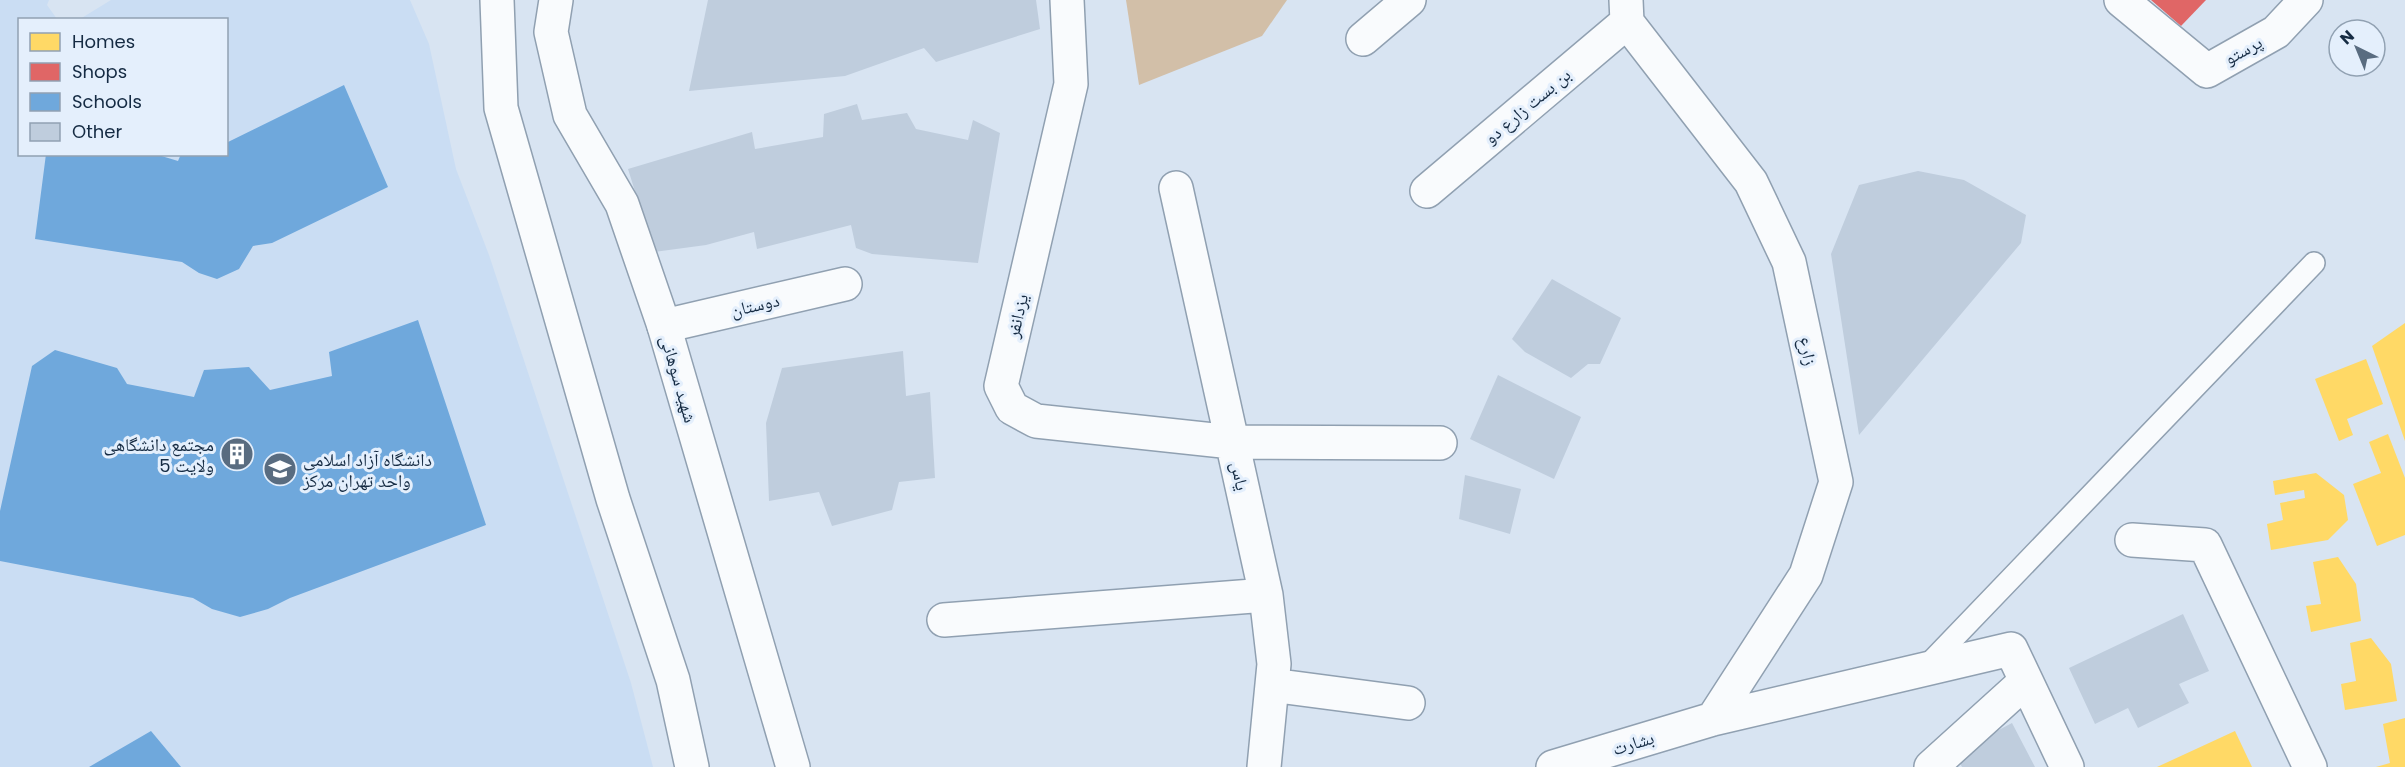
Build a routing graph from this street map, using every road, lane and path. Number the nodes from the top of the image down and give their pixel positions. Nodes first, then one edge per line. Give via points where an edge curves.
1 (497, 0) edge
2 (556, 0) edge
3 (1067, 0) edge
4 (1409, 0) edge
5 (2121, 0) edge
6 (2306, 0) edge
7 (1627, 11) edge
8 (1363, 39) dead end
9 (1176, 188) dead end
10 (1426, 191) dead end
11 (2314, 263) dead end
12 (845, 284) dead end
13 (664, 326) junction
14 (1232, 442) junction
15 (1440, 443) dead end
16 (2132, 540) dead end
17 (1266, 595) junction
18 (944, 620) dead end
19 (1921, 671) junction
20 (2026, 681) junction
21 (1272, 685) junction
22 (1408, 703) dead end
23 (1713, 719) junction
24 (692, 767) edge
25 (793, 767) edge
26 (1264, 767) edge
27 (1553, 767) edge
28 (1931, 767) edge
29 (2067, 767) edge
30 (2310, 767) edge

1 - 24 street via 501,108 613,499 673,680
2 - 13 street, شهید سوهانی via 551,32 570,115 622,204
3 - 14 street, یزدانفر via 1071,84 1001,386 1012,408 1036,422
4 - 8 street
5 - 6 street, پرستو via 2207,70 2276,32
7 - 10 street, بن بست زارع دو
7 - 23 street, زارع via 1751,182 1789,262 1836,482 1806,575
9 - 14 street, یاس
11 - 19 lane
12 - 13 street, دوستان
13 - 25 street, شهید سوهانی
14 - 15 street, یزدانفر
14 - 17 street, یاس
16 - 30 street via 2205,545
17 - 18 street
17 - 21 street, یاس via 1274,664
19 - 20 street, بشارت via 2011,650
19 - 23 street, بشارت
20 - 28 street
20 - 29 street
21 - 22 street
21 - 26 street, یاس
23 - 27 street, بشارت

